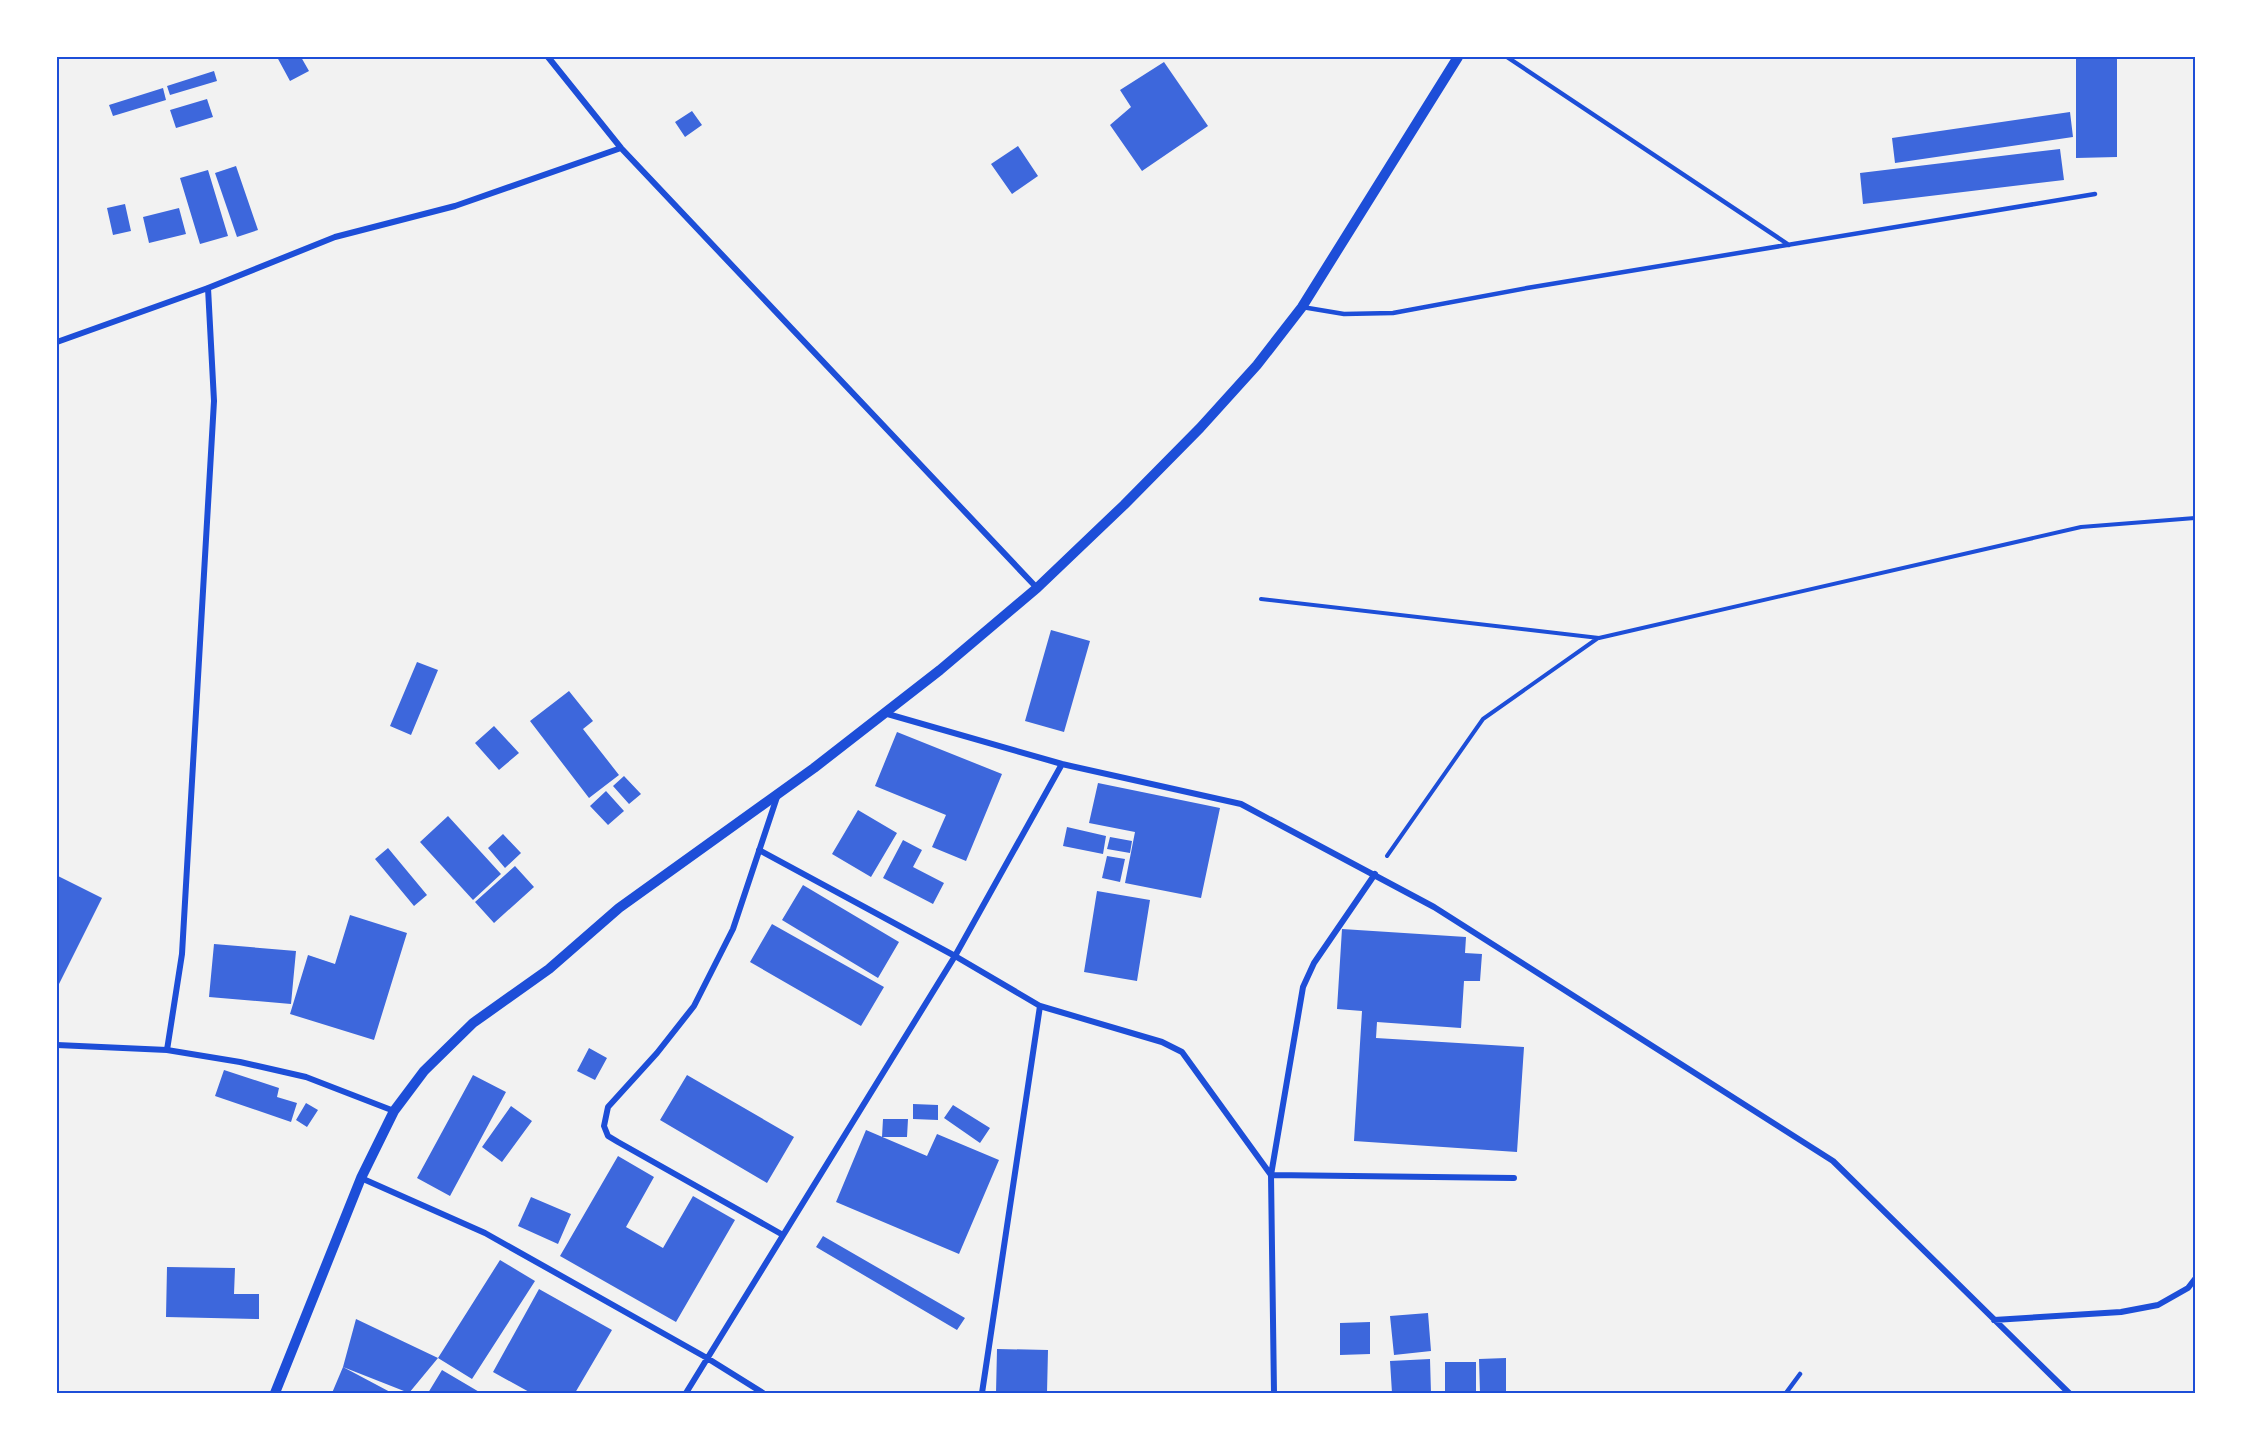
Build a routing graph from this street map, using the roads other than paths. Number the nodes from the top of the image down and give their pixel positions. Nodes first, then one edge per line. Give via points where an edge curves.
1 (548, 57) edge
2 (1458, 57) edge
3 (1507, 57) edge
4 (621, 148) junction
5 (2095, 194) dead end
6 (1789, 246) junction
7 (208, 288) junction
8 (1302, 307) junction
9 (57, 342) edge
10 (1037, 588) junction
11 (884, 713) junction
12 (1062, 764) junction
13 (778, 794) junction
14 (759, 850) junction
15 (1375, 874) junction
16 (955, 956) junction
17 (1040, 1006) junction
18 (57, 1045) edge
19 (167, 1050) junction
20 (394, 1111) junction
21 (1271, 1175) junction
22 (361, 1178) junction
23 (1514, 1178) dead end
24 (783, 1235) junction
25 (2195, 1279) edge
26 (1994, 1320) junction
27 (707, 1358) junction
28 (1800, 1374) dead end
29 (275, 1393) edge
30 (686, 1393) edge
31 (763, 1393) edge
32 (982, 1393) edge
33 (1274, 1393) edge
34 (1786, 1393) edge
35 (2069, 1393) edge

1 - 4 street
2 - 8 street
3 - 6 lane
4 - 7 street via 455,206 335,237
4 - 10 street
5 - 6 lane
6 - 8 lane via 1392,313 1344,314
7 - 9 street
7 - 19 street via 214,401 182,954
8 - 10 street via 1200,428
10 - 11 street
11 - 12 street
11 - 13 street
12 - 15 street via 1241,804
12 - 16 street
13 - 14 street
13 - 20 street via 619,908 549,969 473,1023 424,1071
14 - 16 street
14 - 24 street via 733,929 694,1006 608,1107 604,1126 608,1136 618,1143
15 - 21 street via 1314,963 1303,987
15 - 26 street via 1434,907 1833,1161
16 - 17 street
16 - 24 street
17 - 21 street via 1162,1042 1182,1052
17 - 32 street
18 - 19 street
19 - 20 street via 306,1077
20 - 22 street
21 - 23 street
21 - 33 street
22 - 27 street via 485,1233
22 - 29 street
24 - 27 street
25 - 26 street via 2188,1288 2158,1305 2121,1312
26 - 35 street
27 - 30 street
27 - 31 street
28 - 34 lane

